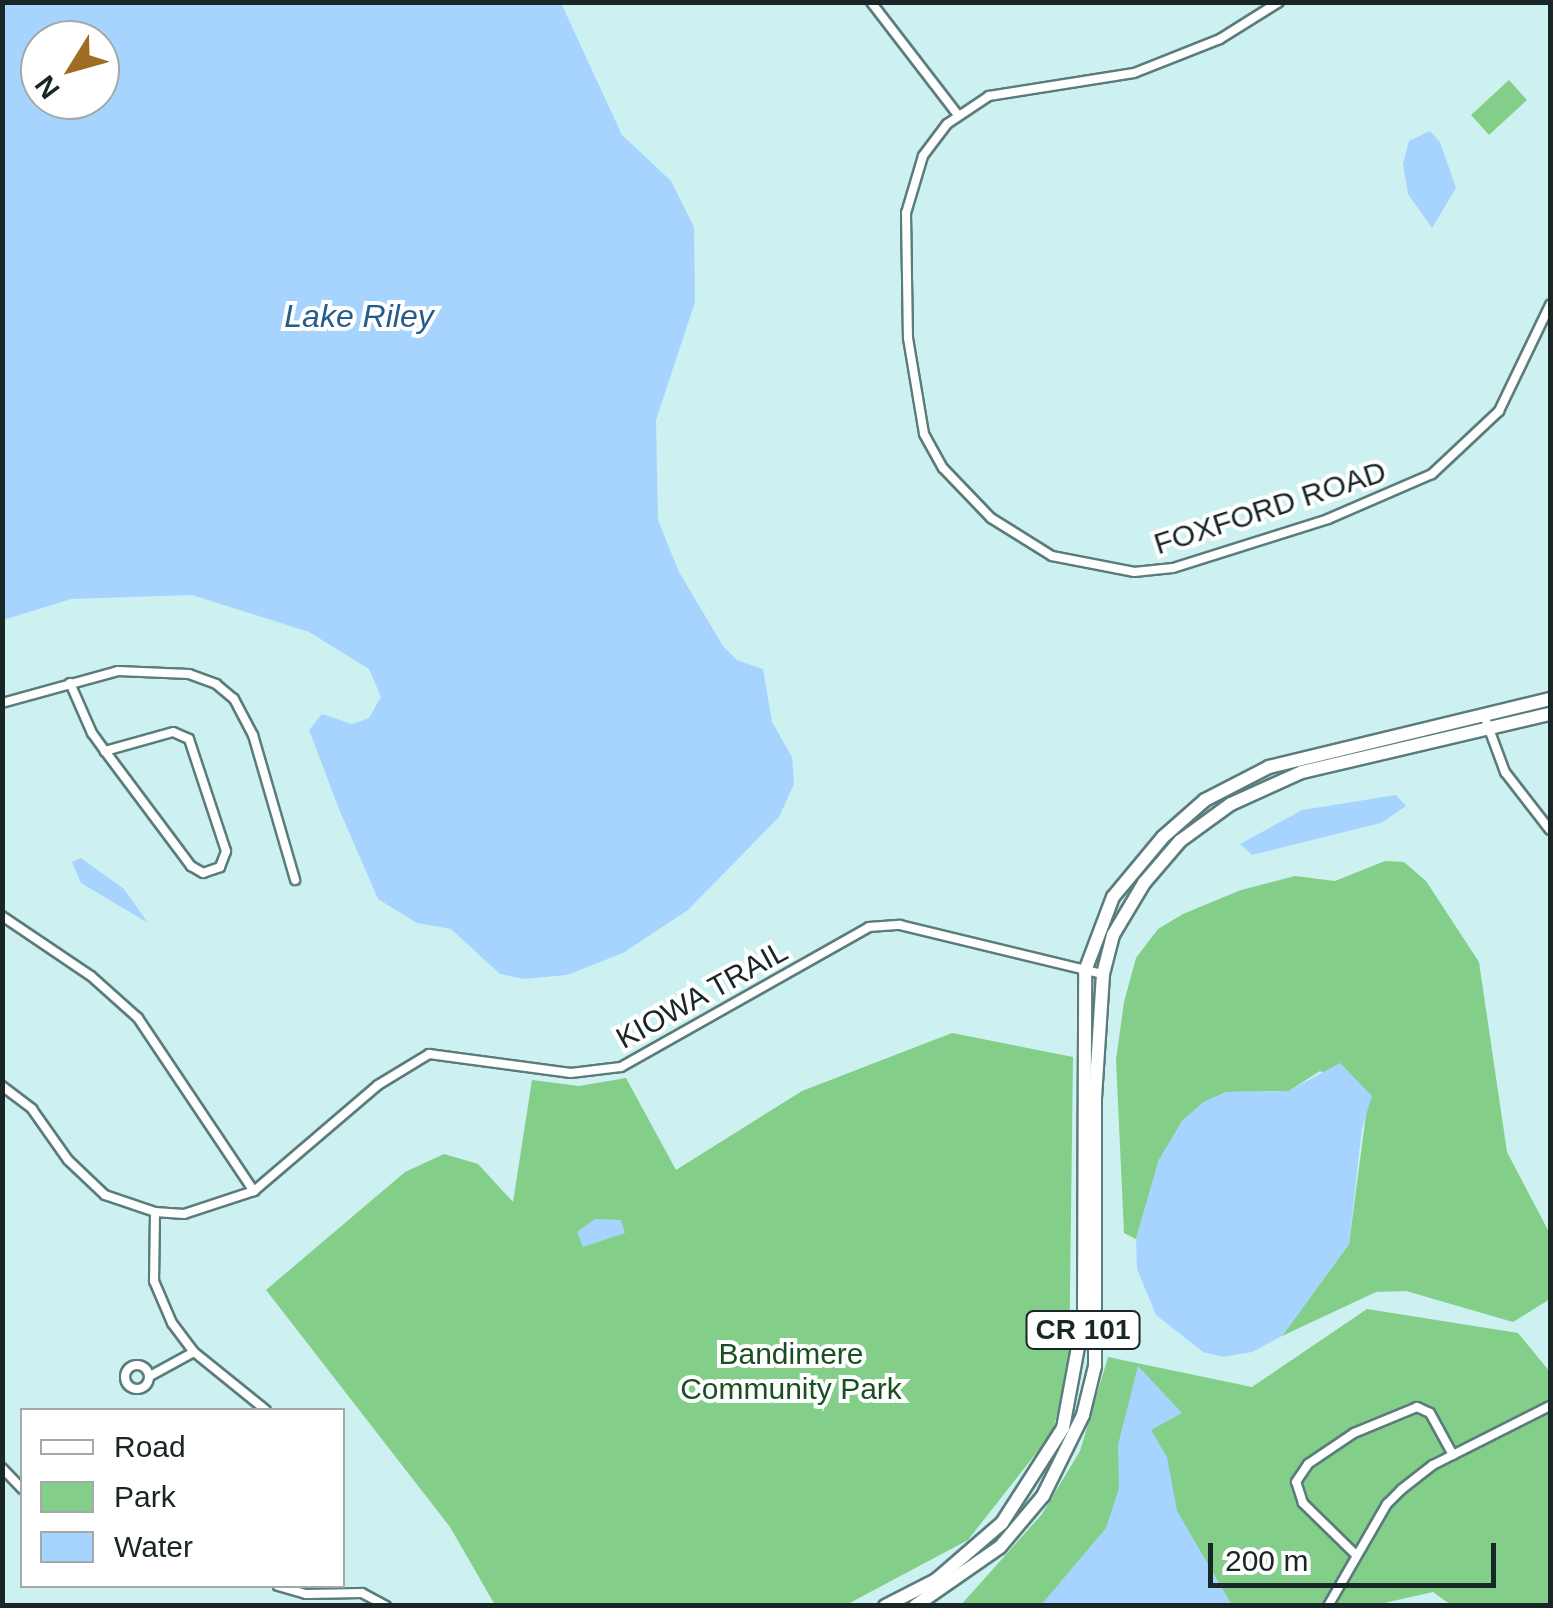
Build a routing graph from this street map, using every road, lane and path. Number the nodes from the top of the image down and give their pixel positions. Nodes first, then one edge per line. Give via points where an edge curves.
1 (872, 2) edge
2 (1279, 2) edge
3 (958, 115) junction
4 (1550, 305) edge
5 (70, 683) junction
6 (1550, 699) edge
7 (2, 703) edge
8 (1550, 714) edge
9 (1486, 725) junction
10 (105, 751) junction
11 (1550, 830) edge
12 (295, 880) dead end
13 (2, 916) edge
14 (1086, 972) junction
15 (1102, 974) junction
16 (2, 1086) edge
17 (254, 1191) junction
18 (155, 1212) junction
19 (194, 1352) junction
20 (150, 1376) dead end
21 (1550, 1406) edge
22 (264, 1408) edge
23 (1454, 1455) junction
24 (2, 1468) edge
25 (20, 1488) edge
26 (1355, 1554) junction
27 (285, 1588) edge
28 (386, 1606) edge
29 (885, 1606) edge
30 (914, 1606) edge
31 (1328, 1606) edge

1 - 3 street
2 - 3 street, FOXFORD ROAD via 1220,39 1134,73 1025,86 989,96
3 - 4 street, FOXFORD ROAD via 923,156 906,212 914,396 943,468 991,518 1052,556 1134,572 1174,568 1393,495 1464,450 1499,411
5 - 7 street
5 - 10 street
5 - 12 street via 118,671 189,674 234,699 256,745
6 - 9 main road, CR 101
8 - 9 main road, CR 101
9 - 11 street via 1505,772
9 - 14 main road, CR 101 via 1269,767 1205,800 1113,897
9 - 15 main road, CR 101 via 1302,772 1231,804 1180,841 1144,883 1112,934
10 - 10 street via 191,866 203,873 220,867 226,851 188,739 173,732
13 - 17 street via 91,976 138,1018
14 - 15 street, KIOWA TRAIL
14 - 17 street, KIOWA TRAIL via 884,923 621,1067 572,1073 429,1054 332,1123
14 - 29 main road, CR 101 via 1084,1316 1064,1428 1002,1523 936,1580
15 - 30 main road, CR 101 via 1094,1098 1095,1366 1082,1415 1042,1496 1000,1548
16 - 18 street via 32,1109 90,1182
17 - 18 street, KIOWA TRAIL via 212,1209
18 - 19 street via 154,1281
19 - 20 street
19 - 22 street
21 - 23 street
23 - 26 street via 1386,1504
23 - 26 street via 1430,1414 1417,1408 1354,1432 1308,1464 1296,1482 1303,1503
24 - 25 street
26 - 31 street
27 - 28 street via 362,1593

